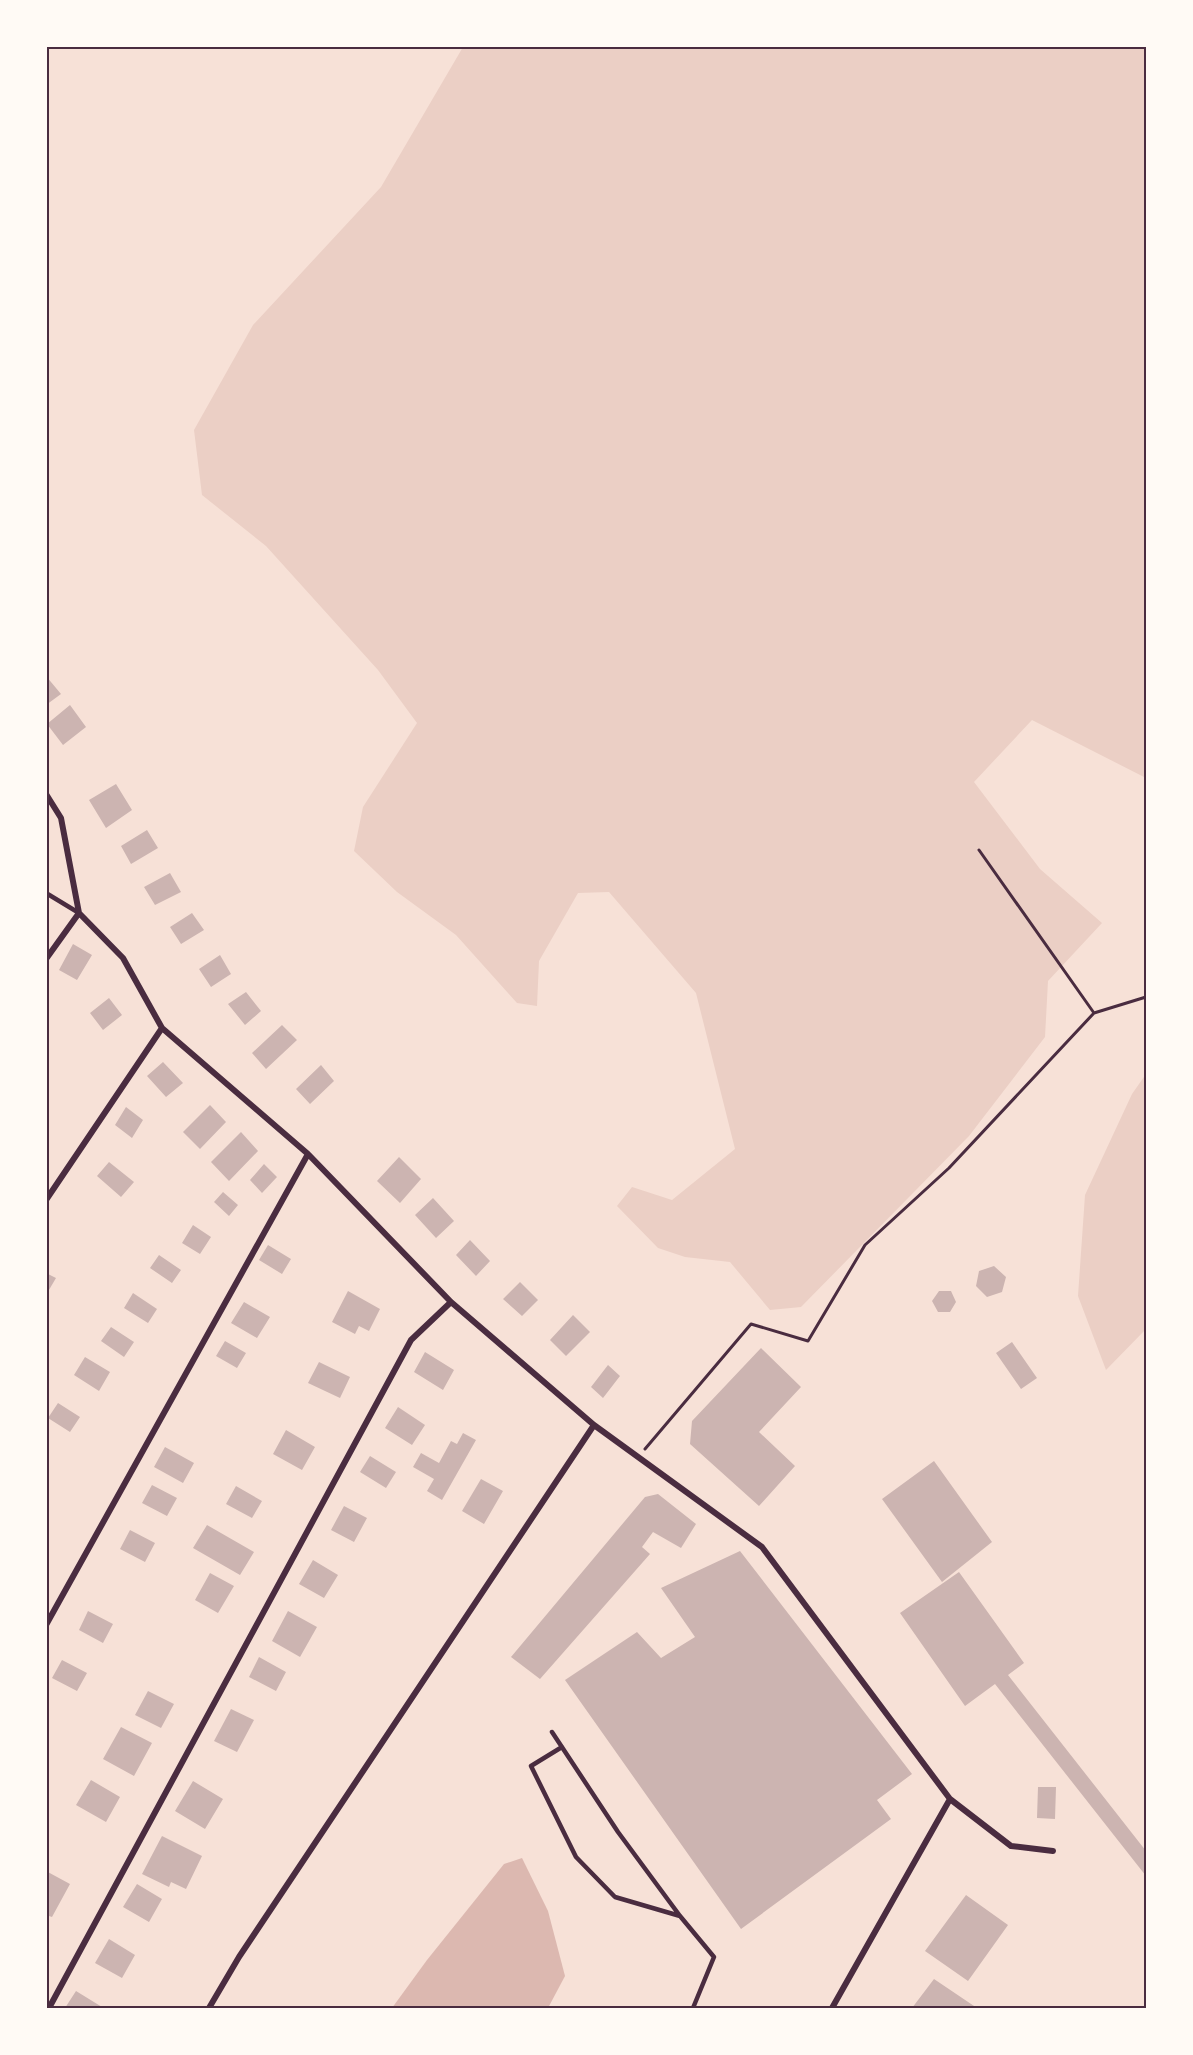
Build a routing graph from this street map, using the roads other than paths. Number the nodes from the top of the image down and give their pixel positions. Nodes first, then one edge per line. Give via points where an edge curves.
1 (46, 794) edge
2 (46, 893) edge
3 (79, 914) junction
4 (46, 959) edge
5 (162, 1028) junction
6 (308, 1154) junction
7 (46, 1200) edge
8 (451, 1302) junction
9 (594, 1425) junction
10 (46, 1624) edge
11 (552, 1732) dead end
12 (562, 1747) junction
13 (950, 1799) junction
14 (1053, 1851) dead end
15 (680, 1916) junction
16 (49, 2008) edge
17 (208, 2008) edge
18 (693, 2008) edge
19 (832, 2008) edge

1 - 3 street via 61,818
2 - 3 lane
3 - 4 street
3 - 5 street via 123,958
5 - 6 street
5 - 7 street
6 - 8 street
6 - 10 street
8 - 9 street
8 - 16 street via 411,1340
9 - 13 street via 762,1547
9 - 17 street
11 - 12 lane
12 - 15 lane
12 - 15 lane via 531,1766 576,1857 615,1897
13 - 14 street via 1011,1846
13 - 19 street
15 - 18 lane via 714,1957

